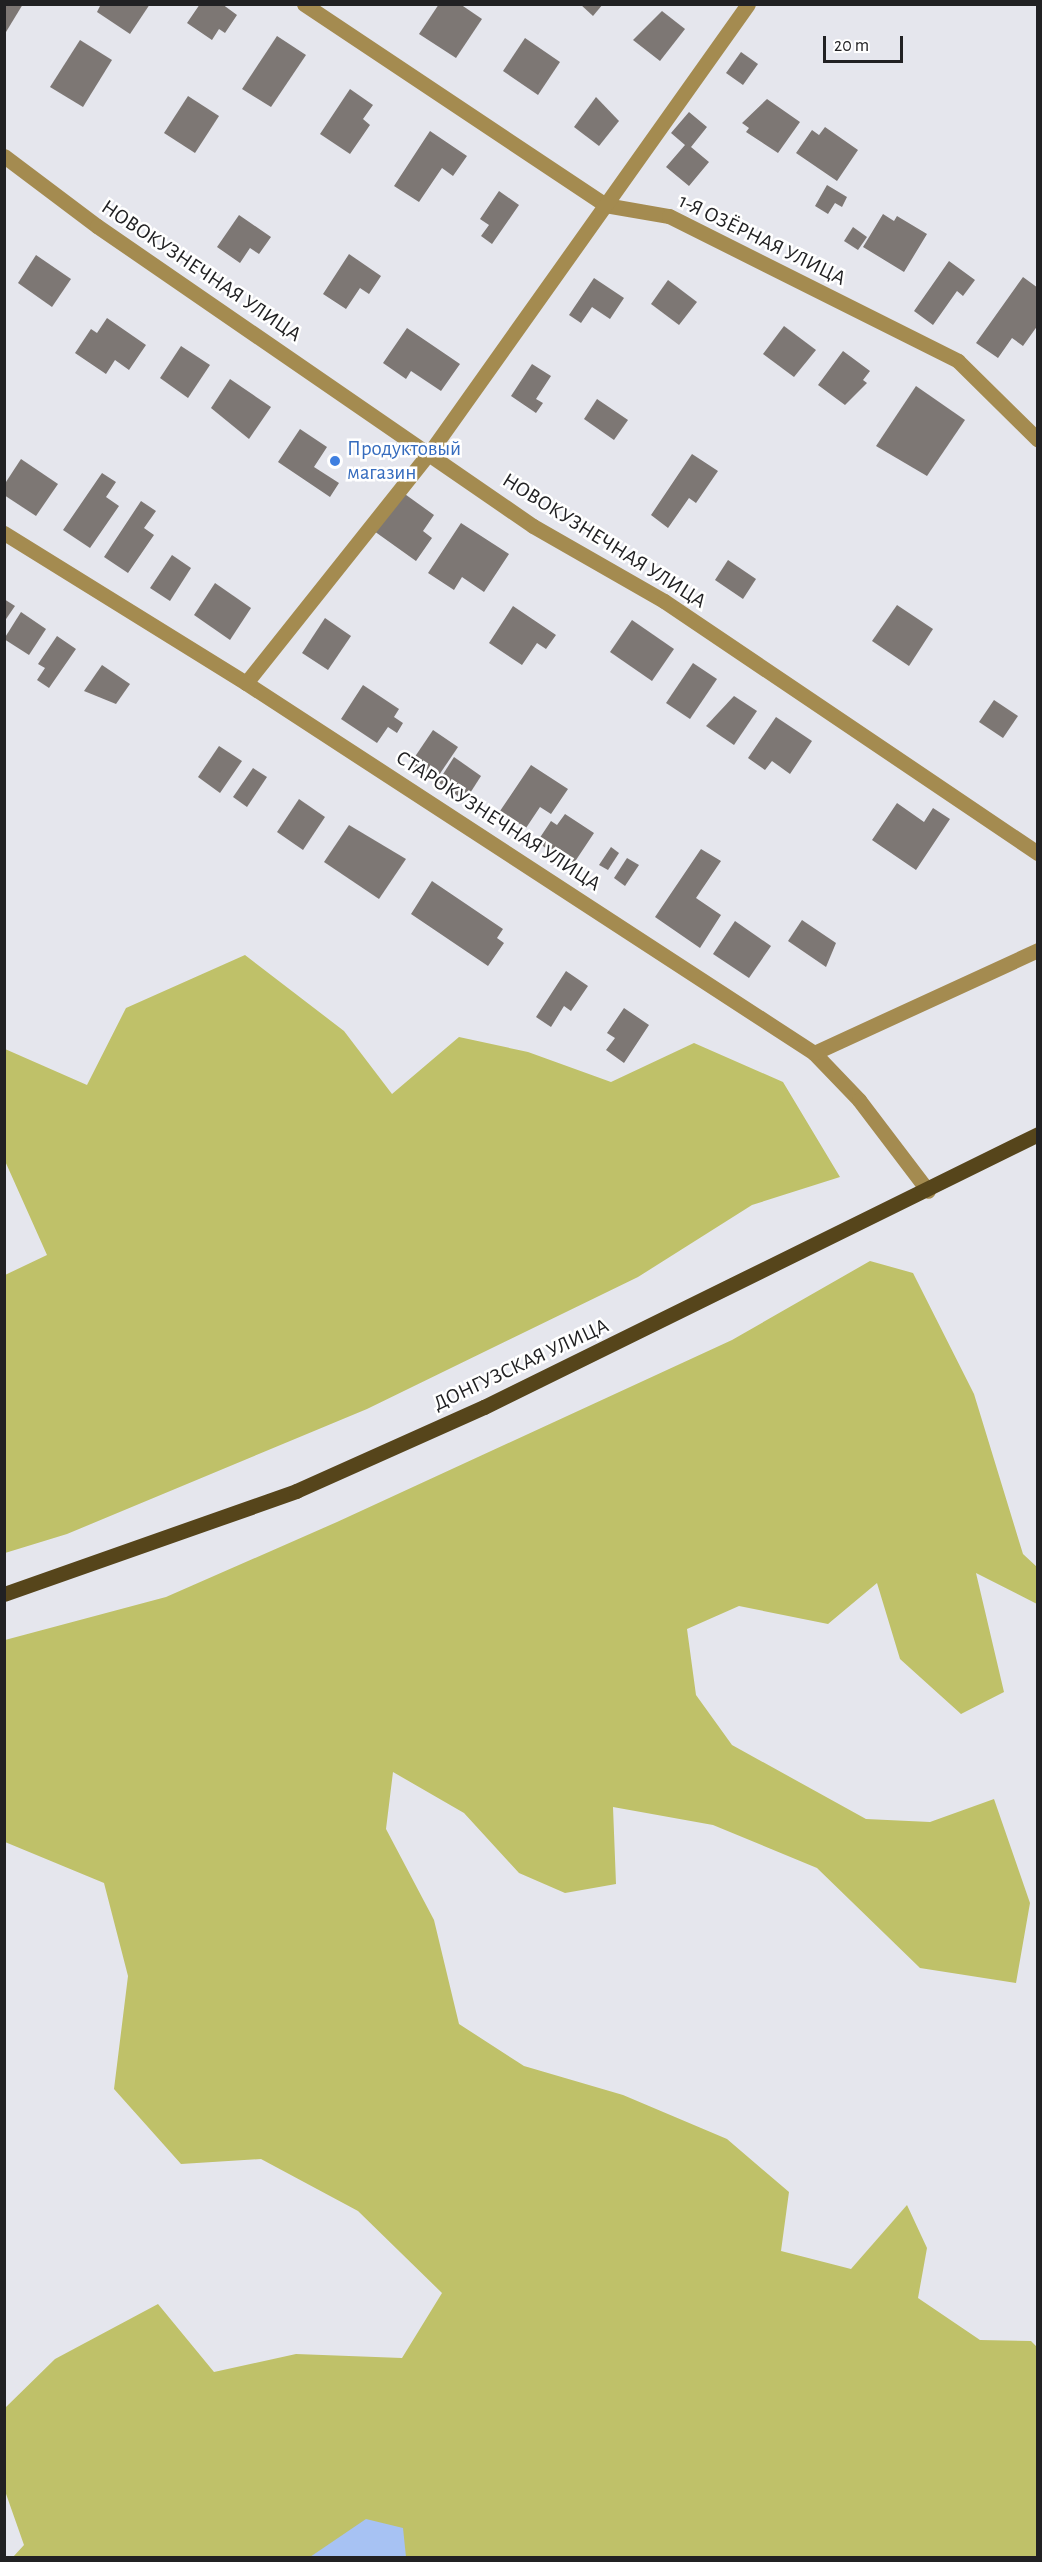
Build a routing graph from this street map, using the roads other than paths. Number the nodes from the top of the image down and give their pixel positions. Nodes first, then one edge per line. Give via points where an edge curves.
1 (304, 4) edge
2 (741, 7) edge
3 (4, 156) edge
4 (605, 205) junction
5 (1038, 440) edge
6 (430, 452) junction
7 (4, 533) edge
8 (246, 683) junction
9 (1038, 853) edge
10 (1038, 950) edge
11 (813, 1053) junction
12 (1038, 1134) edge
13 (928, 1191) junction
14 (4, 1593) edge

1 - 4 street, 1-Я ОЗЁРНАЯ УЛИЦА
2 - 4 street
3 - 6 street, НОВОКУЗНЕЧНАЯ УЛИЦА via 97,226
4 - 5 street, 1-Я ОЗЁРНАЯ УЛИЦА via 669,216 958,362
4 - 6 street
6 - 8 street
6 - 9 street, НОВОКУЗНЕЧНАЯ УЛИЦА via 533,526 664,601
7 - 8 street, СТАРОКУЗНЕЧНАЯ УЛИЦА
8 - 11 street, СТАРОКУЗНЕЧНАЯ УЛИЦА
10 - 11 street
11 - 13 street, СТАРОКУЗНЕЧНАЯ УЛИЦА via 859,1100
12 - 13 main road, ДОНГУЗСКАЯ УЛИЦА
13 - 14 main road, ДОНГУЗСКАЯ УЛИЦА via 484,1407 296,1491

